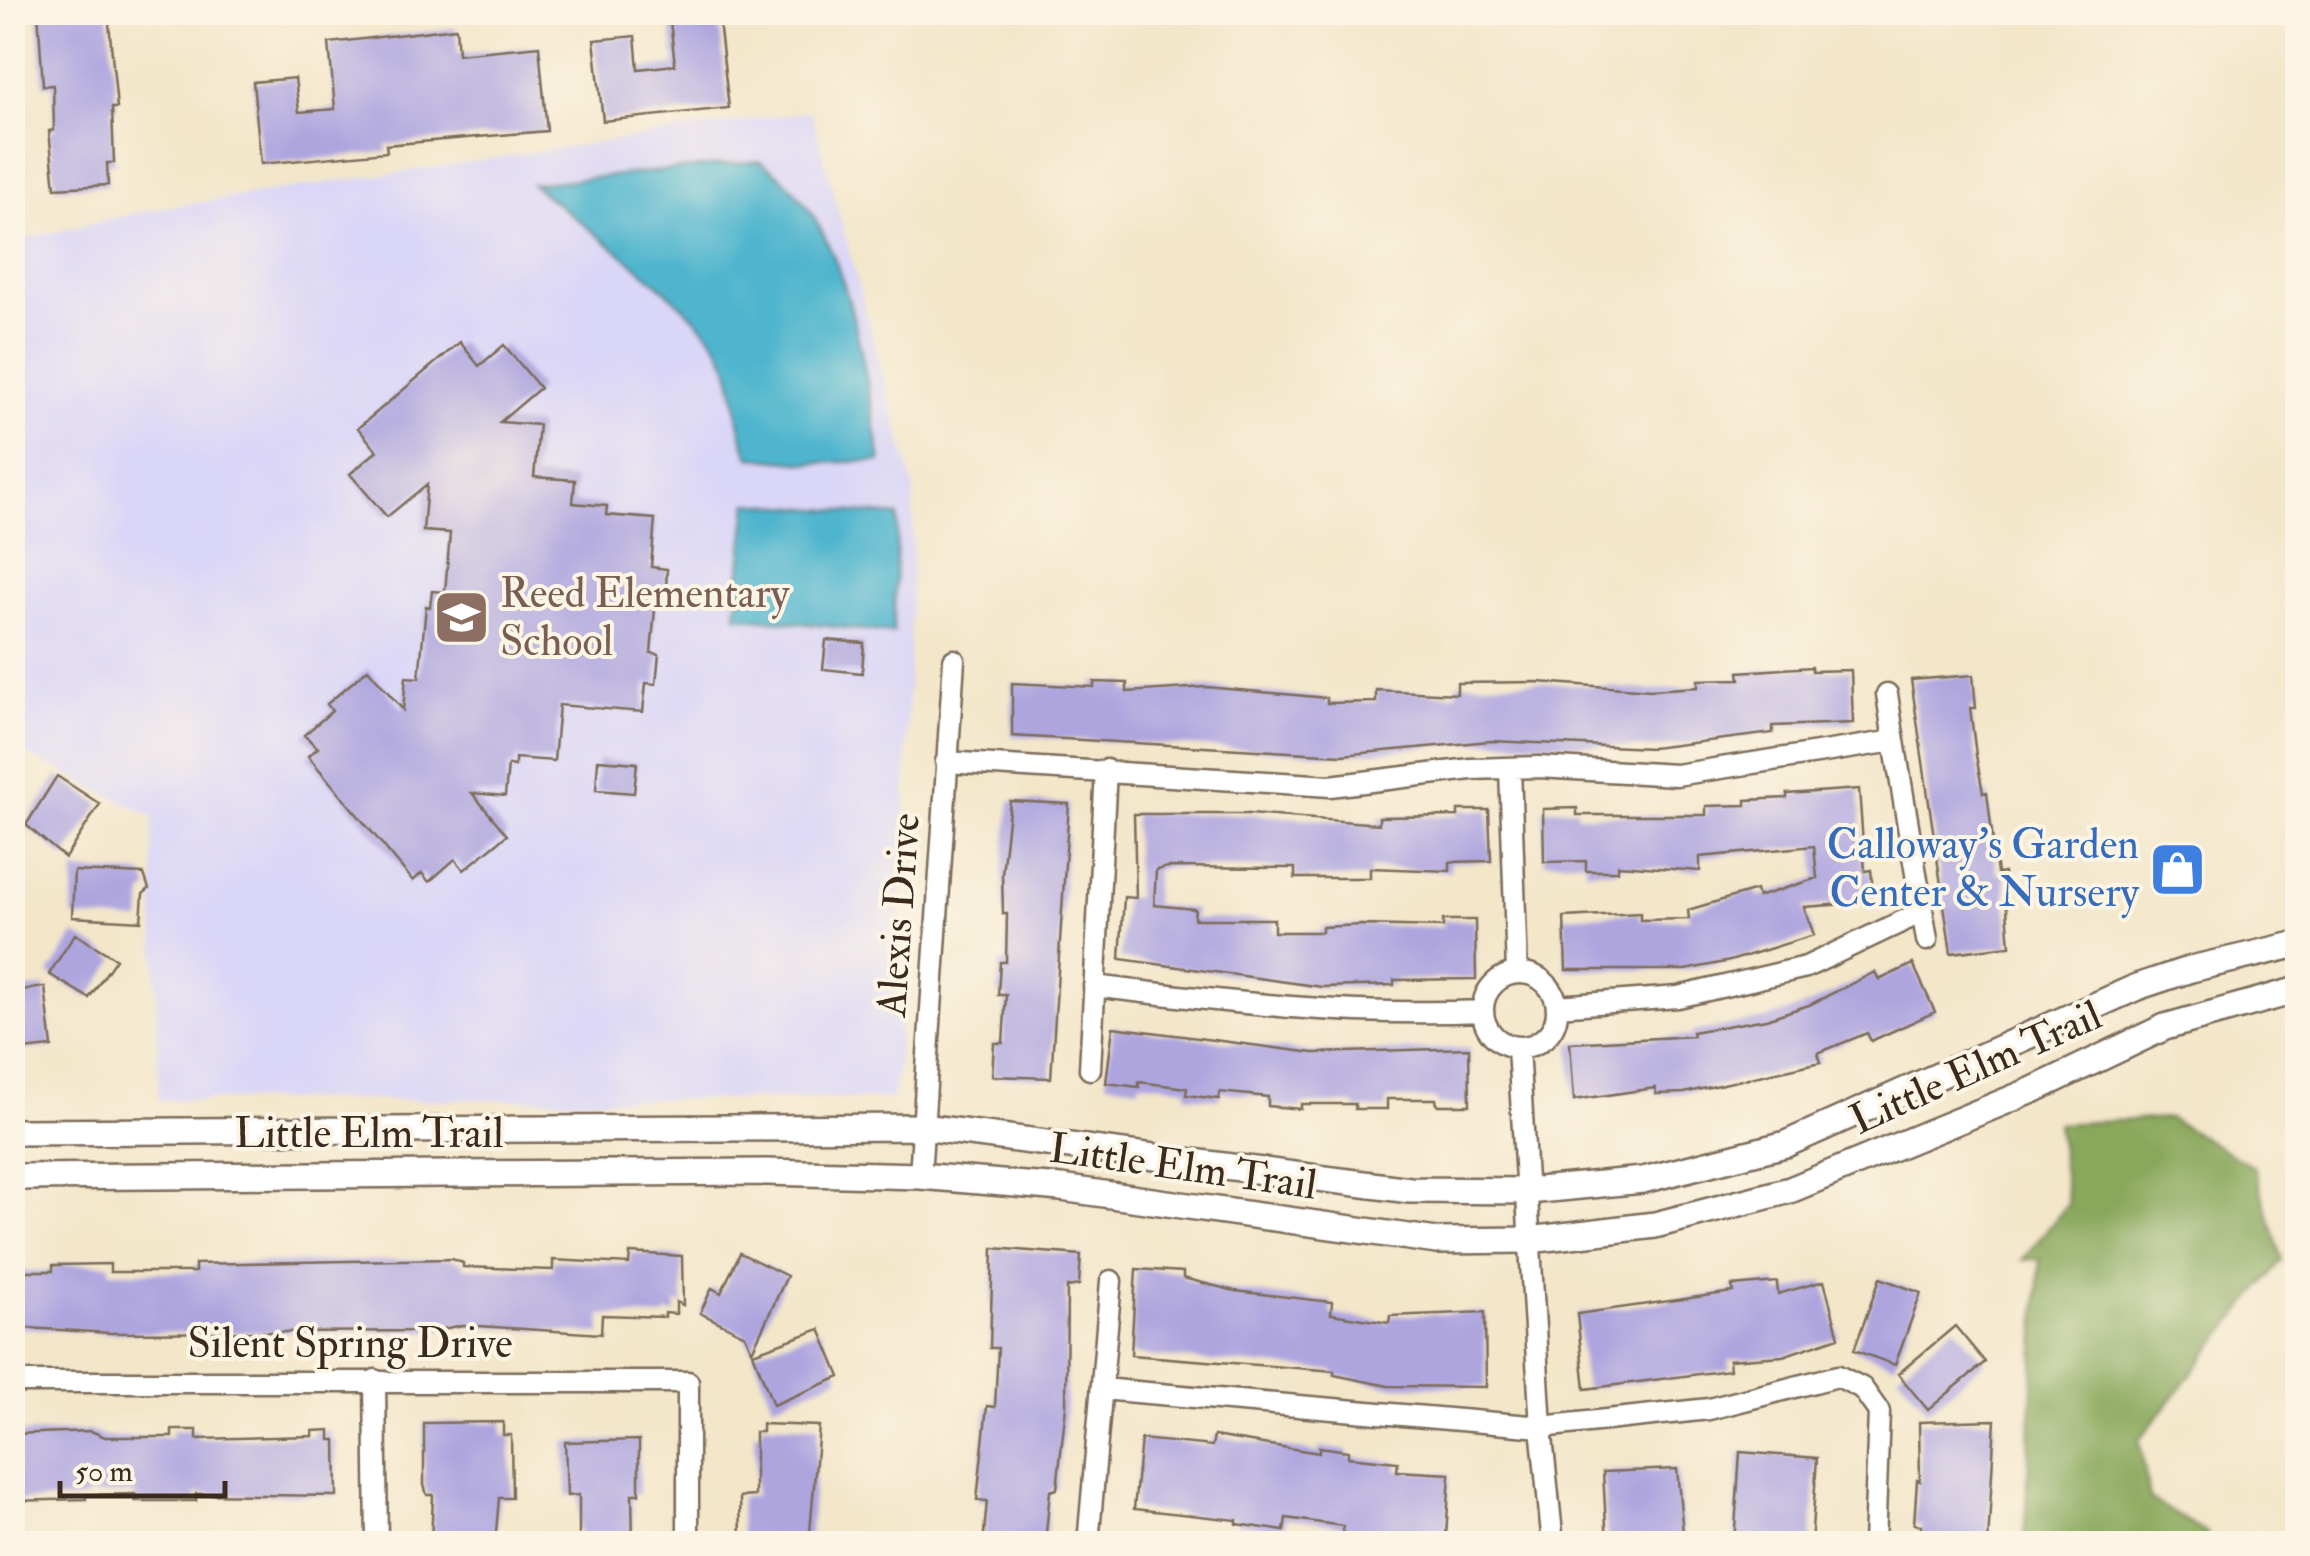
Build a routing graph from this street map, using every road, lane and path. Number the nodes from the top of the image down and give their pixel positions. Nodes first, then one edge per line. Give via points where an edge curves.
1 (954, 660) dead end
2 (1888, 694) dead end
3 (1894, 741) junction
4 (946, 762) junction
5 (1510, 768) junction
6 (1106, 770) junction
7 (1922, 912) junction
8 (1927, 940) dead end
9 (2298, 944) edge
10 (1517, 972) junction
11 (1094, 986) junction
12 (2298, 990) edge
13 (1557, 1006) junction
14 (1482, 1010) junction
15 (1518, 1048) junction
16 (1090, 1069) dead end
17 (923, 1127) junction
18 (12, 1132) edge
19 (920, 1176) junction
20 (12, 1177) edge
21 (1528, 1192) junction
22 (1529, 1240) junction
23 (1112, 1281) dead end
24 (375, 1380) junction
25 (12, 1382) edge
26 (1102, 1389) junction
27 (1540, 1427) junction
28 (377, 1544) edge
29 (688, 1544) edge
30 (1088, 1544) edge
31 (1552, 1544) edge
32 (1874, 1544) edge

1 - 4 street, Alexis Drive
2 - 3 street
3 - 5 street via 1676,775
3 - 7 street
4 - 6 street
4 - 17 street, Alexis Drive
5 - 6 street via 1330,786
5 - 10 street
6 - 11 street
7 - 8 street
7 - 13 street via 1806,967 1678,997
9 - 21 street, Little Elm Trail via 2137,987 1786,1144 1643,1180
10 - 13 street via 1539,978
10 - 14 street via 1488,989
11 - 14 street via 1260,1007 1402,1014
11 - 16 street
12 - 22 street, Little Elm Trail via 2165,1027 2033,1090 1790,1190 1656,1225
13 - 15 street via 1551,1031
14 - 15 street via 1497,1040
15 - 21 street
17 - 18 street, Little Elm Trail
17 - 19 street, Alexis Drive
17 - 21 street, Little Elm Trail via 1410,1190
19 - 20 street, Little Elm Trail
19 - 22 street, Little Elm Trail via 1061,1188 1437,1241
21 - 22 street
22 - 27 street
23 - 26 street
24 - 25 street, Silent Spring Drive
24 - 28 street
24 - 29 street, Silent Spring Drive via 688,1382
26 - 27 street
26 - 30 street
27 - 31 street
27 - 32 street via 1709,1410 1838,1376 1862,1388 1879,1412

